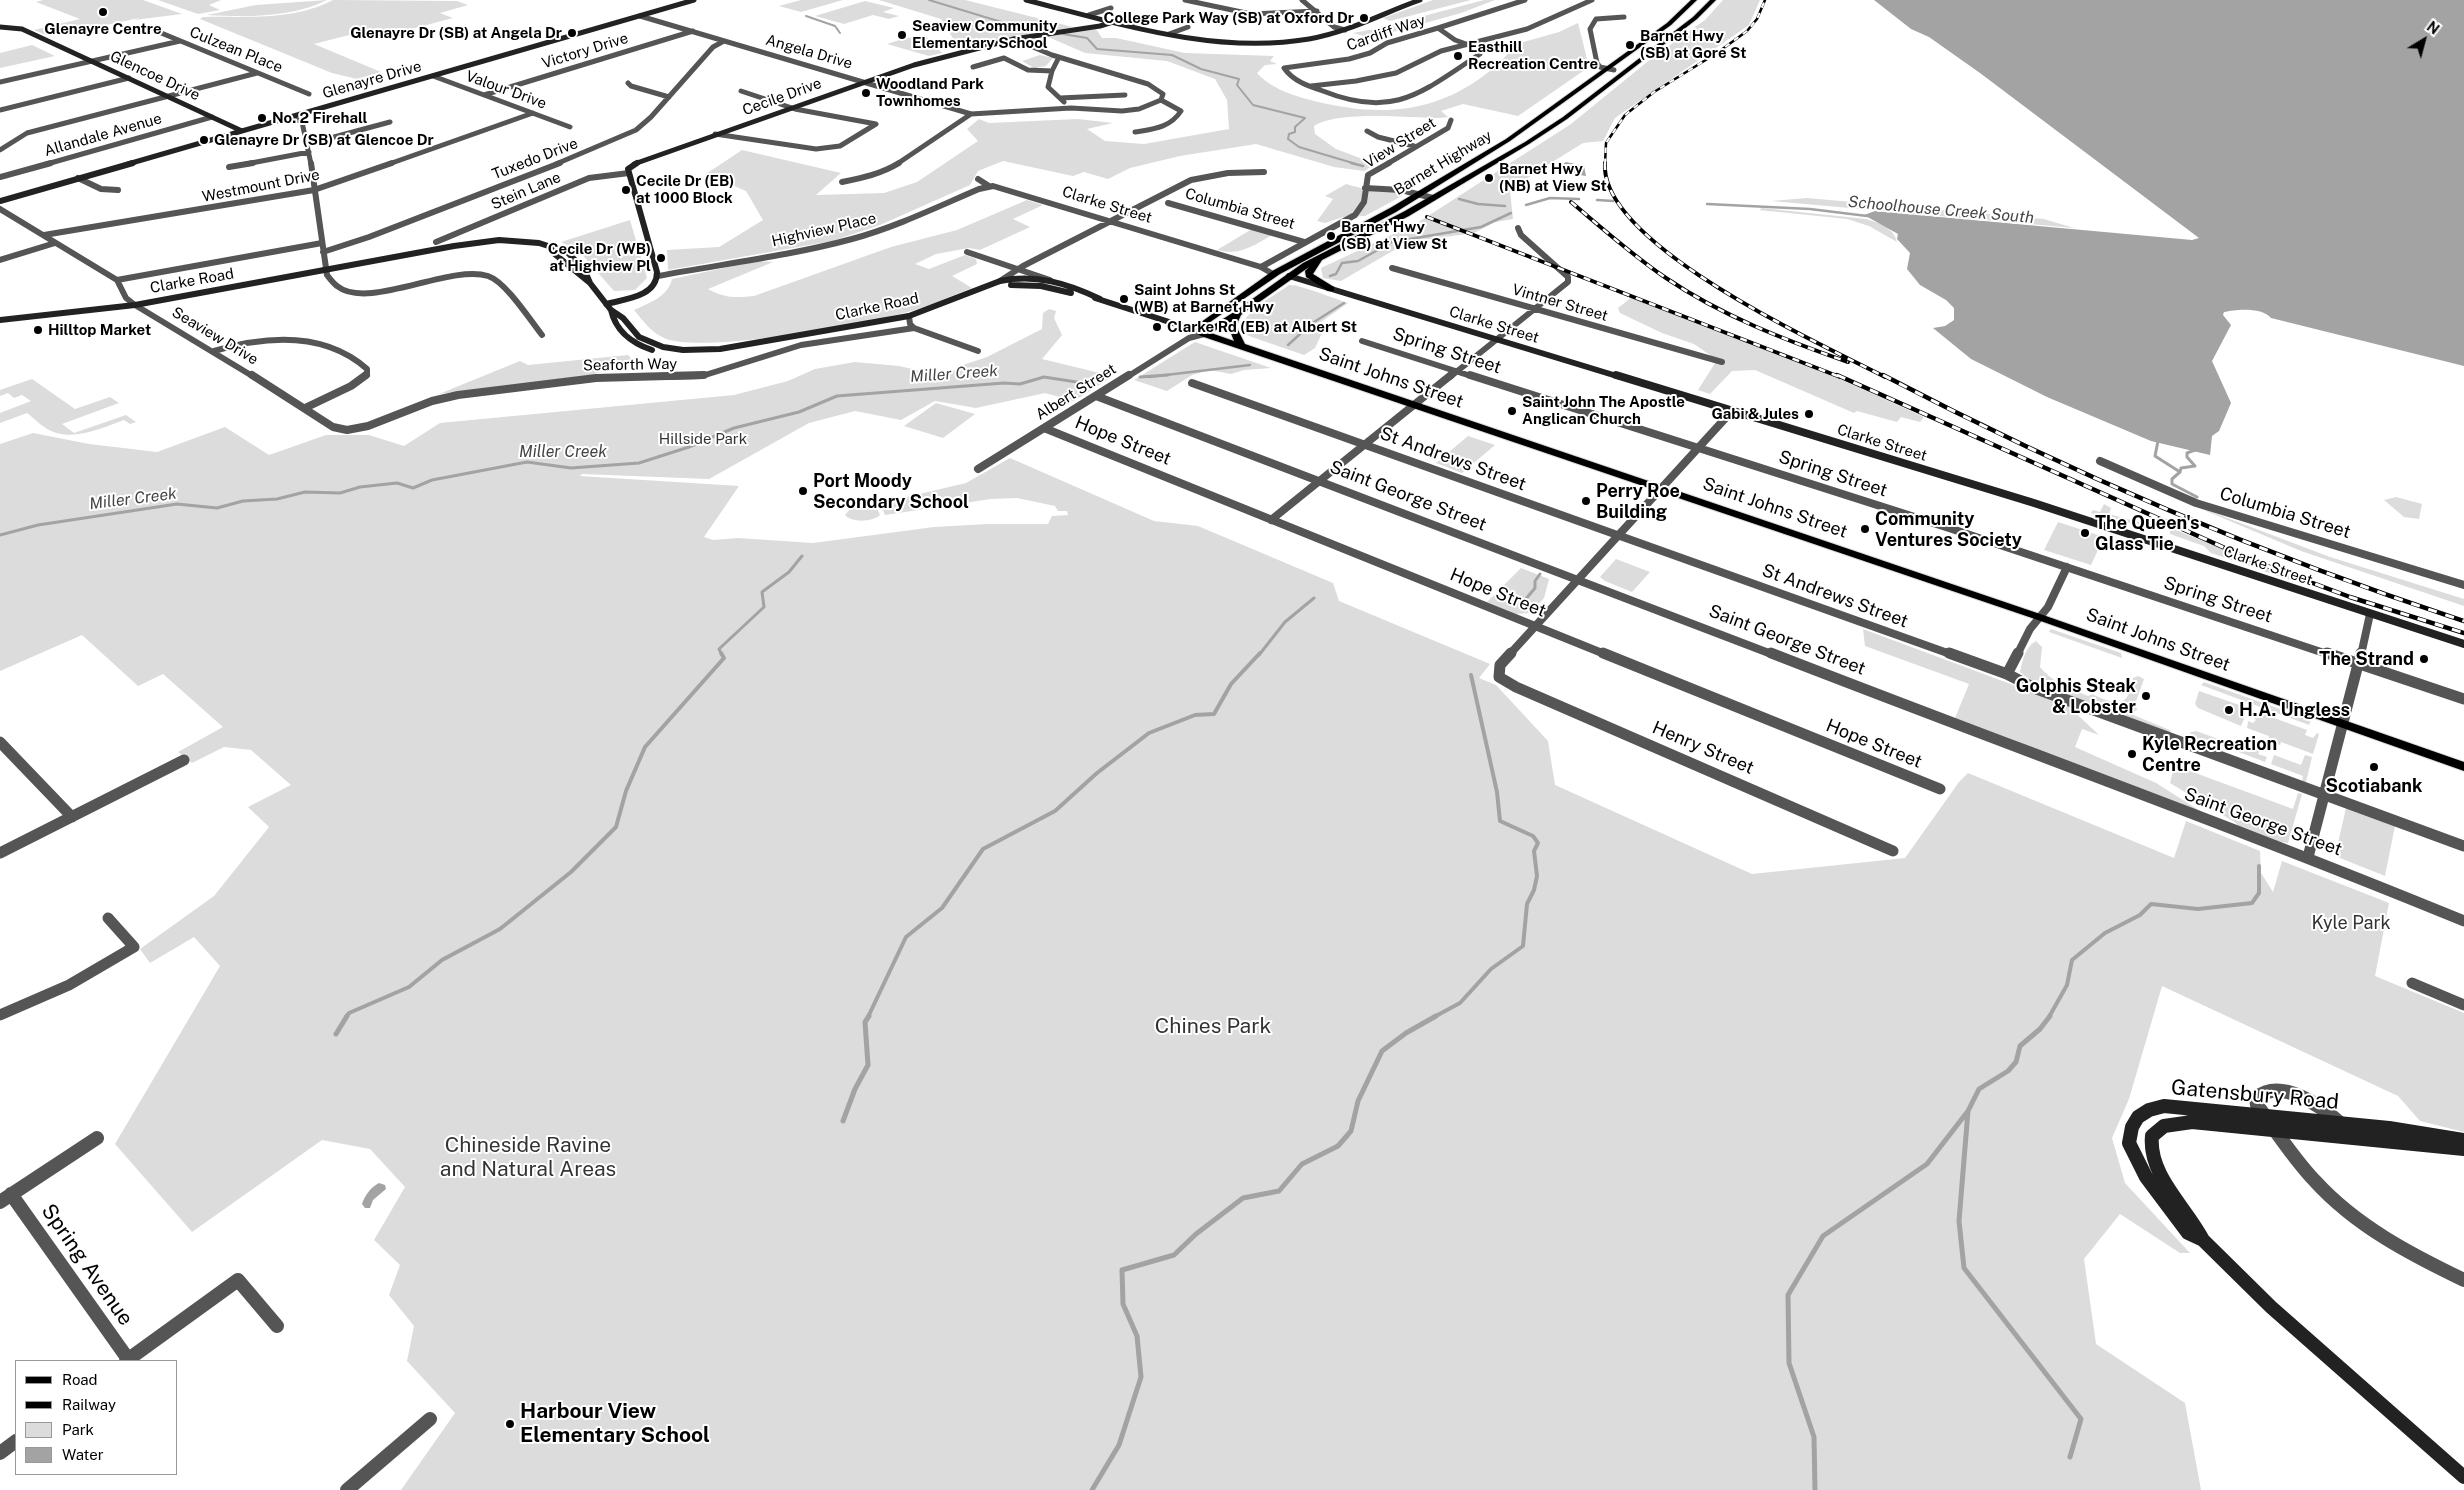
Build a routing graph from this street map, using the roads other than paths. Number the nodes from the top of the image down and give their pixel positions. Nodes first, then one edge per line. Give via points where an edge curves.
1 (694, 0) edge
2 (1026, 0) edge
3 (1185, 0) edge
4 (1302, 0) edge
5 (1406, 0) edge
6 (1420, 0) edge
7 (1525, 0) edge
8 (1592, 0) edge
9 (1693, 0) edge
10 (1703, 0) edge
11 (1713, 0) edge
12 (1412, 3) junction
13 (1111, 8) dead end
14 (1316, 11) junction
15 (1089, 15) junction
16 (640, 16) junction
17 (1148, 17) dead end
18 (1624, 17) dead end
19 (1116, 21) junction
20 (1129, 24) junction
21 (1188, 26) dead end
22 (0, 27) edge
23 (1438, 28) junction
24 (154, 30) dead end
25 (1345, 30) junction
26 (693, 31) junction
27 (1169, 34) junction
28 (1014, 39) junction
29 (180, 40) junction
30 (724, 41) junction
31 (1467, 44) junction
32 (1058, 57) junction
33 (92, 61) junction
34 (973, 67) dead end
35 (1611, 70) junction
36 (1052, 71) junction
37 (257, 73) junction
38 (433, 76) junction
39 (129, 78) junction
40 (863, 81) junction
41 (0, 82) edge
42 (628, 83) dead end
43 (1310, 86) junction
44 (741, 91) dead end
45 (309, 94) dead end
46 (484, 94) junction
47 (1126, 95) dead end
48 (168, 96) junction
49 (669, 97) junction
50 (1060, 98) junction
51 (1161, 100) junction
52 (791, 108) junction
53 (1071, 108) junction
54 (0, 110) edge
55 (533, 113) junction
56 (971, 114) junction
57 (212, 117) junction
58 (290, 117) junction
59 (1451, 120) dead end
60 (390, 122) dead end
61 (570, 127) dead end
62 (242, 131) junction
63 (1367, 131) dead end
64 (1135, 132) dead end
65 (715, 134) junction
66 (308, 144) junction
67 (1414, 146) junction
68 (1519, 148) junction
69 (0, 150) edge
70 (309, 152) junction
71 (229, 167) dead end
72 (7, 169) dead end
73 (1264, 172) dead end
74 (1477, 172) junction
75 (14, 173) junction
76 (629, 173) junction
77 (0, 176) edge
78 (78, 178) junction
79 (978, 179) dead end
80 (842, 182) dead end
81 (988, 186) junction
82 (1366, 188) junction
83 (118, 190) dead end
84 (314, 190) junction
85 (1419, 194) junction
86 (1433, 198) junction
87 (0, 201) edge
88 (1168, 202) dead end
89 (0, 209) edge
90 (1110, 221) junction
91 (1518, 228) dead end
92 (44, 235) junction
93 (55, 242) junction
94 (436, 242) dead end
95 (1304, 242) junction
96 (322, 243) junction
97 (1342, 248) junction
98 (324, 252) junction
99 (967, 252) dead end
100 (1320, 258) junction
101 (0, 260) edge
102 (1261, 267) junction
103 (1019, 268) junction
104 (1283, 268) junction
105 (1392, 268) dead end
106 (327, 271) junction
107 (1273, 274) junction
108 (658, 276) junction
109 (1289, 276) junction
110 (117, 280) junction
111 (1050, 280) junction
112 (1000, 281) junction
113 (1036, 285) joint
114 (1331, 289) junction
115 (979, 290) junction
116 (1100, 299) junction
117 (135, 305) junction
118 (609, 307) junction
119 (1534, 310) junction
120 (1237, 314) junction
121 (909, 316) junction
122 (0, 320) edge
123 (914, 328) junction
124 (1191, 334) junction
125 (1204, 334) junction
126 (542, 335) dead end
127 (1496, 340) junction
128 (1362, 341) dead end
129 (1241, 346) junction
130 (214, 350) junction
131 (978, 351) dead end
132 (1722, 362) dead end
133 (1456, 372) junction
134 (1192, 382) dead end
135 (1096, 396) junction
136 (1415, 405) junction
137 (305, 408) junction
138 (1731, 412) junction
139 (1044, 428) junction
140 (347, 430) joint
141 (1364, 444) junction
142 (1698, 449) junction
143 (2100, 461) dead end
144 (978, 469) dead end
145 (1319, 482) junction
146 (1662, 489) junction
147 (1271, 520) junction
148 (1619, 535) junction
149 (2067, 567) junction
150 (1579, 579) junction
151 (2464, 585) edge
152 (2370, 614) junction
153 (2039, 616) junction
154 (1534, 626) junction
155 (2464, 644) edge
156 (2358, 663) junction
157 (2007, 674) junction
158 (2464, 699) edge
159 (2343, 724) junction
160 (0, 742) edge
161 (184, 760) dead end
162 (2464, 767) edge
163 (1940, 789) dead end
164 (2322, 794) junction
165 (72, 816) junction
166 (2464, 846) edge
167 (1893, 851) dead end
168 (0, 853) edge
169 (2308, 857) junction
170 (108, 918) dead end
171 (2464, 921) edge
172 (2412, 983) dead end
173 (2464, 1005) edge
174 (0, 1015) edge
175 (2266, 1117) junction
176 (2340, 1124) junction
177 (2277, 1131) junction
178 (97, 1138) dead end
179 (2464, 1140) edge
180 (2464, 1149) edge
181 (6, 1198) edge
182 (2203, 1240) junction
183 (2464, 1280) edge
184 (277, 1326) dead end
185 (127, 1360) edge
186 (430, 1419) dead end
187 (15, 1442) edge
188 (0, 1453) edge
189 (2464, 1477) edge
190 (347, 1490) edge

1 - 16 street, Glenayre Drive
2 - 15 street
3 - 14 street via 1251,14
4 - 14 street
5 - 12 street
6 - 12 street
7 - 23 street, Cardiff Way
8 - 31 street via 1527,29
9 - 35 main road, Barnet Highway via 1674,20
10 - 35 main road via 1687,17
11 - 68 main road, Barnet Highway via 1695,18 1598,93
12 - 25 street
13 - 15 street
14 - 25 street via 1334,27
15 - 19 street
16 - 26 street, Angela Drive
16 - 38 street, Glenayre Drive
17 - 20 street
18 - 35 street via 1596,19 1590,29 1597,63
19 - 20 street
19 - 28 street, Cecile Drive
20 - 27 street
21 - 27 street
22 - 33 street, Glencoe Drive via 22,29
23 - 31 street via 1450,38
23 - 43 street, Cardiff Way via 1387,43 1361,56 1284,68
24 - 29 street, Culzean Place
25 - 27 street via 1263,42 1204,40
26 - 30 street, Angela Drive
26 - 46 street, Victory Drive
28 - 32 street
28 - 40 street, Cecile Drive
29 - 33 street
29 - 37 street, Culzean Place
30 - 40 street, Angela Drive
30 - 49 street, Tuxedo Drive via 713,47
31 - 43 street via 1441,51 1396,73
31 - 43 street via 1480,49 1480,54 1428,89 1408,98 1359,101
32 - 36 street
32 - 51 street via 1148,84 1163,94
33 - 39 street, Glencoe Drive
33 - 41 street
34 - 36 street via 1004,58 1028,70
35 - 74 main road via 1485,162
35 - 85 main road, Barnet Highway via 1516,135
36 - 50 street via 1048,87
37 - 45 street, Culzean Place
37 - 48 street
38 - 46 street, Valour Drive
38 - 58 street, Glenayre Drive
39 - 48 street, Glencoe Drive
39 - 54 street
40 - 52 street, Cecile Drive
40 - 56 street, Angela Drive
42 - 49 street
44 - 52 street
46 - 55 street, Valour Drive
47 - 50 street
48 - 57 street, Glencoe Drive
48 - 69 street via 23,134
49 - 98 street, Tuxedo Drive via 636,130 607,144
50 - 53 street
51 - 53 street via 1122,111
51 - 64 street via 1181,110 1177,118 1169,125
52 - 65 street, Cecile Drive
52 - 65 street via 876,124 840,146 816,150
53 - 56 street
55 - 61 street, Valour Drive
55 - 84 street, Westmount Drive
56 - 80 street via 888,169
57 - 62 street, Glencoe Drive
57 - 75 street, Allandale Avenue
58 - 62 street, Glenayre Drive
58 - 66 street via 302,122
59 - 67 street, View Street via 1448,128
60 - 66 street
62 - 78 street, Glenayre Drive
63 - 67 street
65 - 76 street, Cecile Drive via 633,164
66 - 70 street
67 - 82 street, View Street via 1368,175
68 - 74 main road, Barnet Highway
68 - 97 main road, Barnet Highway via 1416,217
70 - 71 street
70 - 84 street
72 - 75 street
73 - 90 street via 1228,173 1190,180
74 - 86 main road, Barnet Highway
75 - 77 street, Allandale Avenue
76 - 94 street, Stein Lane via 589,178
76 - 108 street
78 - 83 street via 101,190
78 - 87 street, Glenayre Drive
79 - 81 street
81 - 90 street, Clarke Street via 998,186
81 - 108 street, Highview Place via 890,227 852,239
82 - 85 street, View Street via 1390,188
82 - 95 street, View Street via 1364,202 1355,215
84 - 92 street, Westmount Drive
84 - 96 street
85 - 86 street, View Street
85 - 104 main road, Barnet Highway
86 - 97 main road, Barnet Highway
88 - 95 street, Columbia Street
89 - 92 street, Seaview Drive
90 - 102 street, Clarke Street
90 - 103 street
91 - 119 street via 1521,235 1568,277 1568,282
92 - 93 street, Seaview Drive
93 - 101 street
93 - 110 street, Seaview Drive
95 - 102 street, View Street
96 - 98 street
96 - 110 street
97 - 100 main road, Barnet Highway
98 - 106 street
99 - 103 street, Saint Johns Street
100 - 109 main road, Barnet Highway
100 - 114 main road via 1309,271 1310,275
102 - 107 street, Clarke Street
103 - 111 street, Saint Johns Street
103 - 112 street
104 - 107 main road, Barnet Highway
104 - 109 main road
105 - 119 street, Vintner Street
106 - 117 street, Clarke Road
106 - 118 street, Clarke Road via 477,246 526,245 558,254 574,272 590,283
106 - 126 street via 332,282 355,293 467,275 487,276 498,283
107 - 124 main road, Barnet Highway
108 - 118 street via 656,284 647,291
109 - 114 street, Clarke Street
109 - 120 main road, Barnet Highway
110 - 117 street, Seaview Drive via 126,298
111 - 112 street, Clarke Road via 1027,277
111 - 116 street, Saint Johns Street
112 - 115 street, Clarke Road
113 - 115 street, Clarke Road
113 - 116 street, Saint Johns Street
114 - 127 street, Clarke Street
115 - 121 street, Clarke Road
116 - 124 street, Saint Johns Street
117 - 122 street, Clarke Road
117 - 130 street, Seaview Drive
118 - 121 street, Clarke Road via 612,320 639,345 662,352 715,354
119 - 127 street
119 - 132 street, Vintner Street
120 - 125 main road, Barnet Highway
120 - 129 main road via 1232,326
121 - 123 street
123 - 131 street
123 - 140 street, Seaforth Way via 801,345 702,376 580,380 453,396 374,424
124 - 125 main road, Saint Johns Street
124 - 135 street, Albert Street
125 - 129 main road, Saint Johns Street
127 - 133 street
127 - 138 street, Clarke Street
128 - 133 street, Spring Street
129 - 136 main road, Saint Johns Street
130 - 137 street, Seaview Drive
130 - 137 street via 286,341 315,342 328,345 367,369 367,375 358,383
133 - 136 street
133 - 142 street, Spring Street
134 - 141 street, St Andrews Street
135 - 139 street, Albert Street
135 - 145 street, Saint George Street
136 - 141 street
136 - 146 main road, Saint Johns Street
137 - 140 street, Seaview Drive via 333,427
138 - 142 street
138 - 152 street, Clarke Street via 2042,506
139 - 144 street, Albert Street
139 - 147 street, Hope Street
141 - 145 street
141 - 148 street, St Andrews Street
142 - 146 street
142 - 149 street, Spring Street
143 - 151 street, Columbia Street via 2196,503
145 - 147 street
145 - 150 street, Saint George Street
146 - 148 street
146 - 153 main road, Saint Johns Street
147 - 154 street, Hope Street
148 - 150 street
148 - 157 street, St Andrews Street
149 - 153 street via 2048,607
149 - 156 street, Spring Street
150 - 154 street
150 - 169 street, Saint George Street
152 - 155 street, Clarke Street
152 - 156 street
153 - 157 street
153 - 159 main road, Saint Johns Street
154 - 163 street, Hope Street
154 - 167 street, Henry Street via 1500,665 1499,677
156 - 158 street, Spring Street
156 - 159 street
157 - 164 street, St Andrews Street via 2034,688
159 - 162 main road, Saint Johns Street
159 - 164 street
160 - 165 street
161 - 165 street
164 - 166 street, St Andrews Street
164 - 169 street
165 - 168 street
169 - 171 street, Saint George Street
170 - 174 street via 134,947 69,986
172 - 173 street
175 - 176 street, Gatensbury Road
175 - 176 street via 2256,1098 2261,1093 2298,1094 2319,1104
175 - 177 street
175 - 182 street, Gatensbury Road via 2164,1106 2135,1117 2129,1143 2135,1158 2188,1233
176 - 179 street, Gatensbury Road
177 - 180 street, Gatensbury Road
177 - 182 street, Gatensbury Road via 2192,1122 2168,1124 2155,1131 2150,1144 2155,1165 2200,1228
177 - 183 street via 2311,1178 2354,1217 2414,1256
178 - 181 street
181 - 185 street, Spring Avenue
182 - 189 street, Gatensbury Road via 2271,1307
184 - 185 street via 238,1280
186 - 190 street
187 - 188 street

